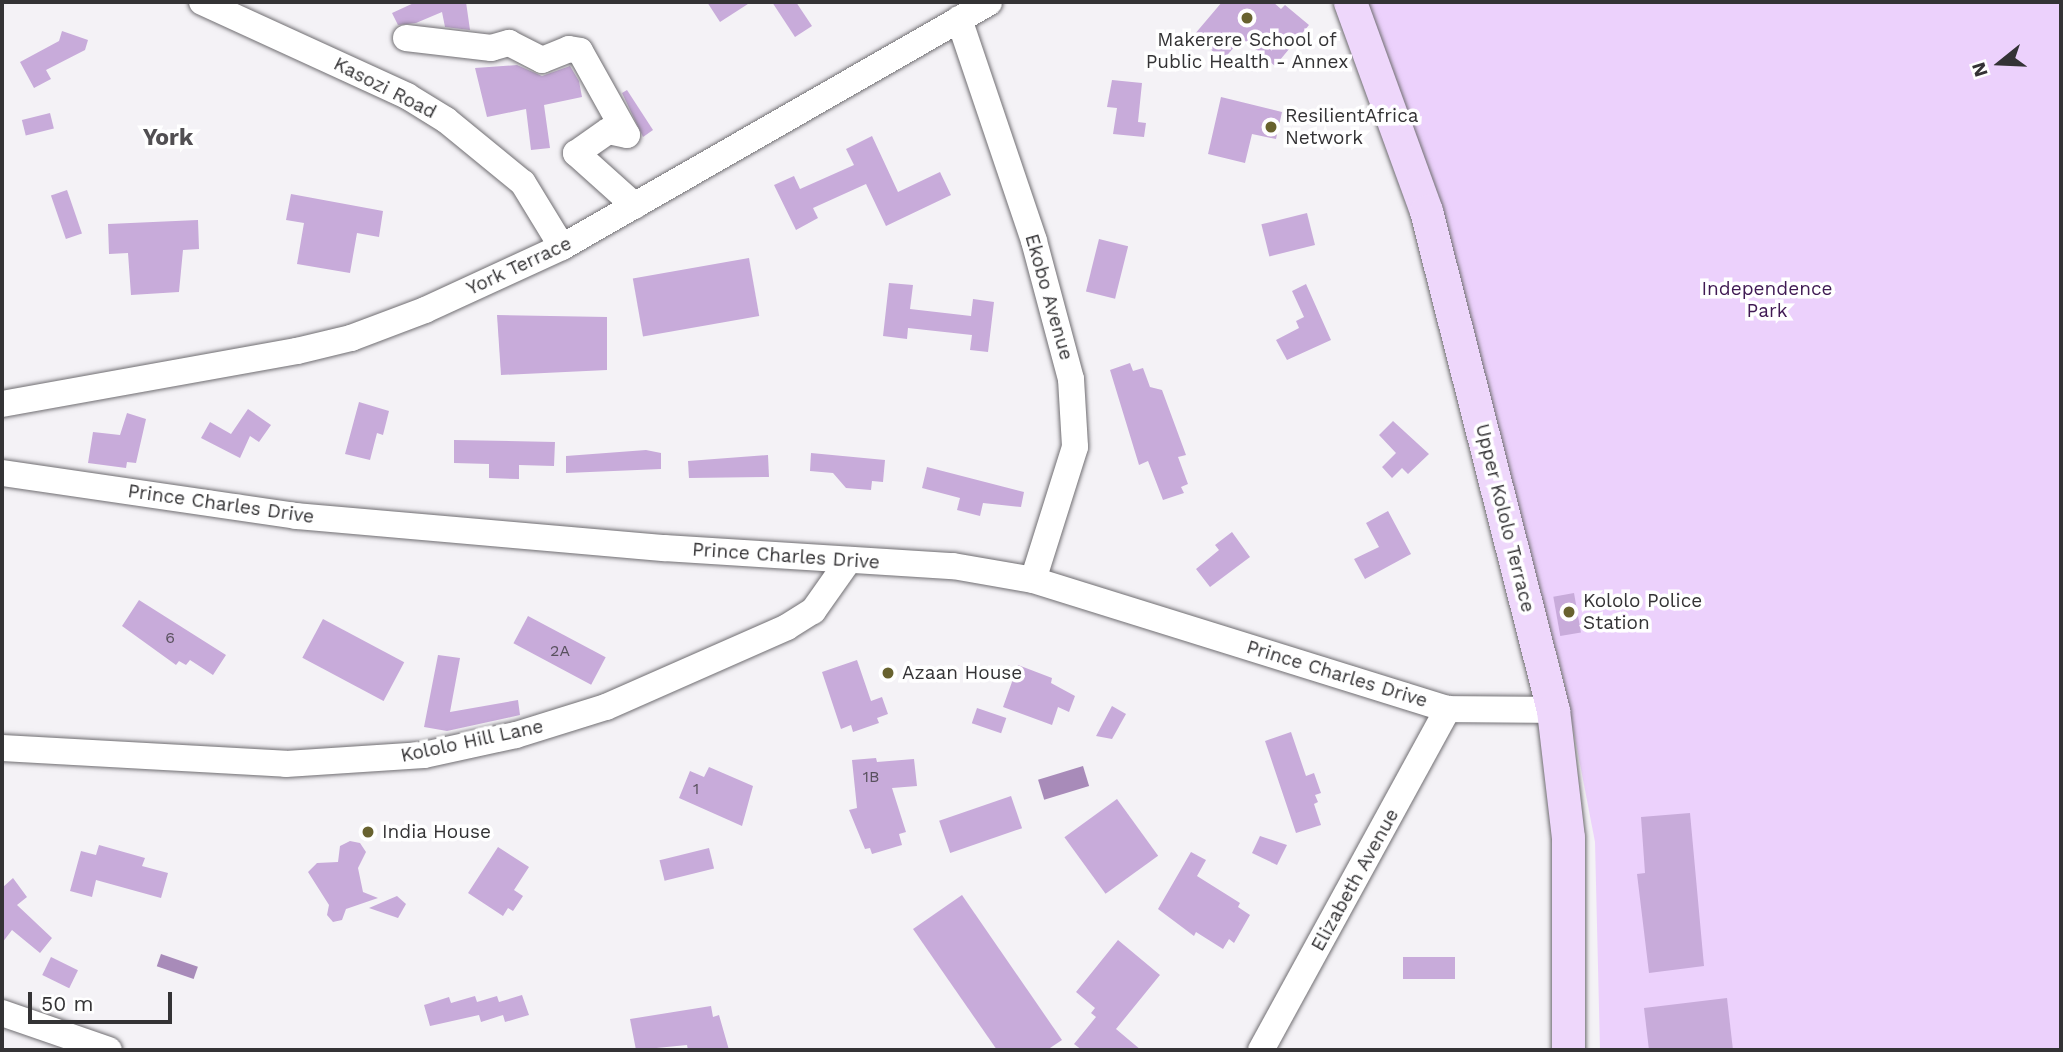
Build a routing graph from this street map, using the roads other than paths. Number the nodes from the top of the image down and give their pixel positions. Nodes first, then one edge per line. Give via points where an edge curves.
1 (202, 2) edge
2 (989, 2) edge
3 (1350, 2) edge
4 (959, 19) junction
5 (406, 38) dead end
6 (635, 206) junction
7 (562, 247) junction
8 (2, 404) edge
9 (2, 474) edge
10 (805, 557) junction
11 (849, 560) junction
12 (1033, 580) junction
13 (813, 611) junction
14 (1448, 709) junction
15 (1553, 710) junction
16 (2, 748) edge
17 (2, 1013) edge
18 (109, 1050) edge
19 (1261, 1050) edge
20 (1568, 1050) edge

1 - 7 street, Kasozi Road via 407,96 446,120 523,183
2 - 4 street, York Terrace
3 - 15 main road, Upper Kololo Terrace via 1426,211
4 - 6 street, York Terrace
4 - 12 street, Ekobo Avenue via 1034,241 1072,379 1075,447
5 - 6 street via 491,48 509,43 542,60 569,49 580,51 627,135 608,131 576,153
6 - 7 street, York Terrace
7 - 8 street, York Terrace via 351,338
9 - 10 street, Prince Charles Drive via 296,516
10 - 11 street, Prince Charles Drive
10 - 13 street via 818,589
11 - 12 street, Prince Charles Drive via 953,566
11 - 13 street, Kololo Hill Lane
12 - 14 street, Prince Charles Drive
13 - 16 street, Kololo Hill Lane via 606,707 516,735 424,755 286,764
14 - 15 street, Prince Charles Drive
14 - 19 street, Elizabeth Avenue
15 - 20 main road, Upper Kololo Terrace via 1568,837
17 - 18 street

